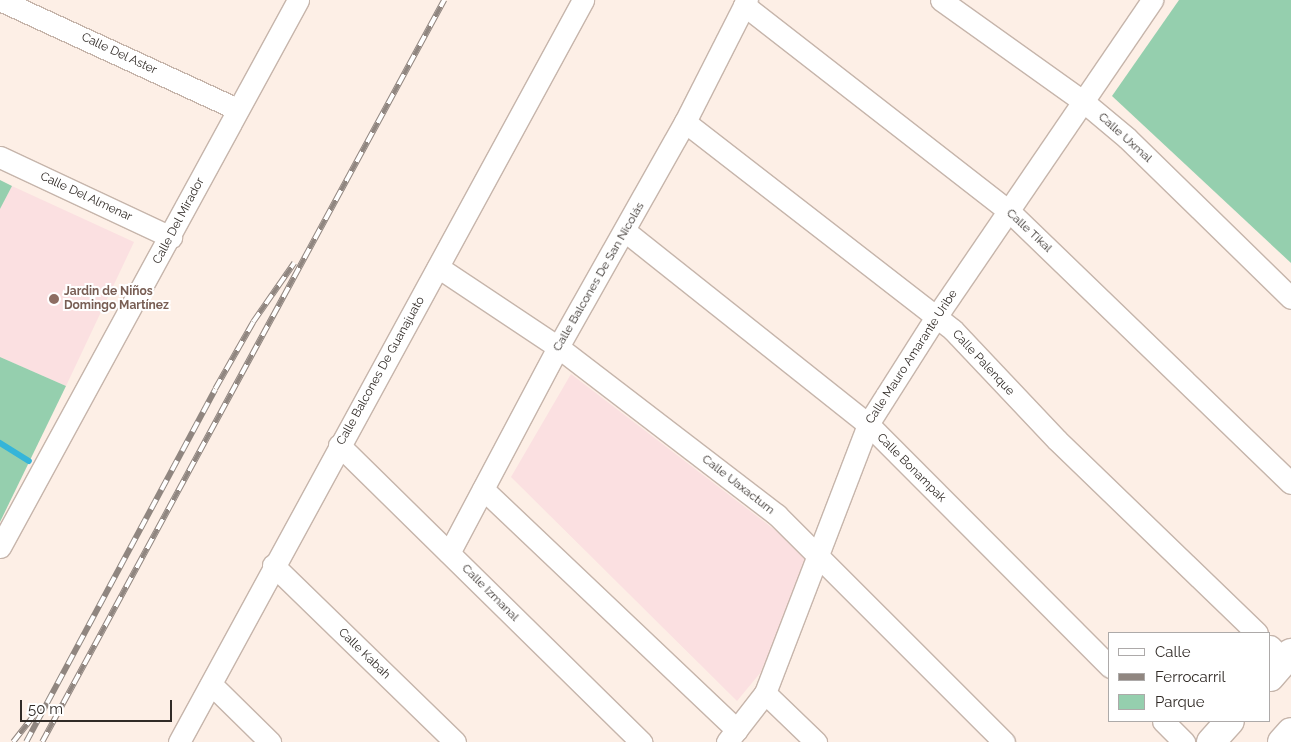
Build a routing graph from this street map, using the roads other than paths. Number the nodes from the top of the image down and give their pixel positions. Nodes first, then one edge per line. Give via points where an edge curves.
1 (0, 0) edge
2 (298, 0) edge
3 (583, 0) edge
4 (941, 0) edge
5 (1152, 0) edge
6 (746, 3) edge
7 (1084, 102) junction
8 (237, 109) junction
9 (685, 122) junction
10 (0, 157) edge
11 (1010, 212) junction
12 (625, 232) junction
13 (171, 237) junction
14 (438, 267) junction
15 (1291, 298) edge
16 (936, 317) junction
17 (558, 347) junction
18 (868, 424) junction
19 (339, 445) junction
20 (1291, 483) edge
21 (483, 489) junction
22 (0, 547) edge
23 (449, 553) junction
24 (818, 555) junction
25 (273, 565) junction
26 (1256, 632) edge
27 (1108, 665) edge
28 (210, 684) junction
29 (765, 693) junction
30 (1164, 722) edge
31 (1229, 722) edge
32 (1291, 732) edge
33 (732, 736) edge
34 (179, 742) edge
35 (270, 742) edge
36 (455, 742) edge
37 (641, 742) edge
38 (816, 742) edge
39 (1004, 742) edge
40 (1184, 742) edge
41 (1211, 742) edge
42 (1282, 742) edge

1 - 8 street, Calle Del Aster
2 - 8 street, Calle Del Mirador
3 - 14 street, Calle Balcones De Guanajuato
4 - 7 street, Calle Uxmal
5 - 7 street, Calle Mauro Amarante Uribe
6 - 9 street, Calle Balcones De San Nicolás
6 - 11 street, Calle Tikal
7 - 11 street, Calle Mauro Amarante Uribe
7 - 15 street, Calle Uxmal via 1127,138
8 - 13 street, Calle Del Mirador
9 - 12 street, Calle Balcones De San Nicolás
9 - 16 street, Calle Palenque
10 - 13 street, Calle Del Almenar
11 - 16 street, Calle Mauro Amarante Uribe
11 - 20 street, Calle Tikal
12 - 17 street, Calle Balcones De San Nicolás
12 - 18 street, Calle Bonampak
13 - 22 street, Calle Del Mirador
14 - 17 street, Calle Uaxactum
14 - 19 street, Calle Balcones De Guanajuato
16 - 18 street, Calle Mauro Amarante Uribe
16 - 26 street, Calle Palenque via 953,330 1057,440
17 - 21 street, Calle Balcones De San Nicolás
17 - 24 street, Calle Uaxactum via 777,515
18 - 24 street, Calle Mauro Amarante Uribe
18 - 27 street, Calle Bonampak
19 - 23 street, Calle Izmanal
19 - 25 street, Calle Balcones De Guanajuato
21 - 23 street, Calle Balcones De San Nicolás
21 - 33 street
23 - 37 street, Calle Izmanal
24 - 29 street, Calle Mauro Amarante Uribe
24 - 39 street, Calle Uaxactum
25 - 28 street, Calle Balcones De Guanajuato
25 - 36 street, Calle Kabah
28 - 34 street, Calle Balcones De Guanajuato
28 - 35 street
29 - 33 street, Calle Mauro Amarante Uribe
29 - 38 street
30 - 40 street
31 - 41 street
32 - 42 street

